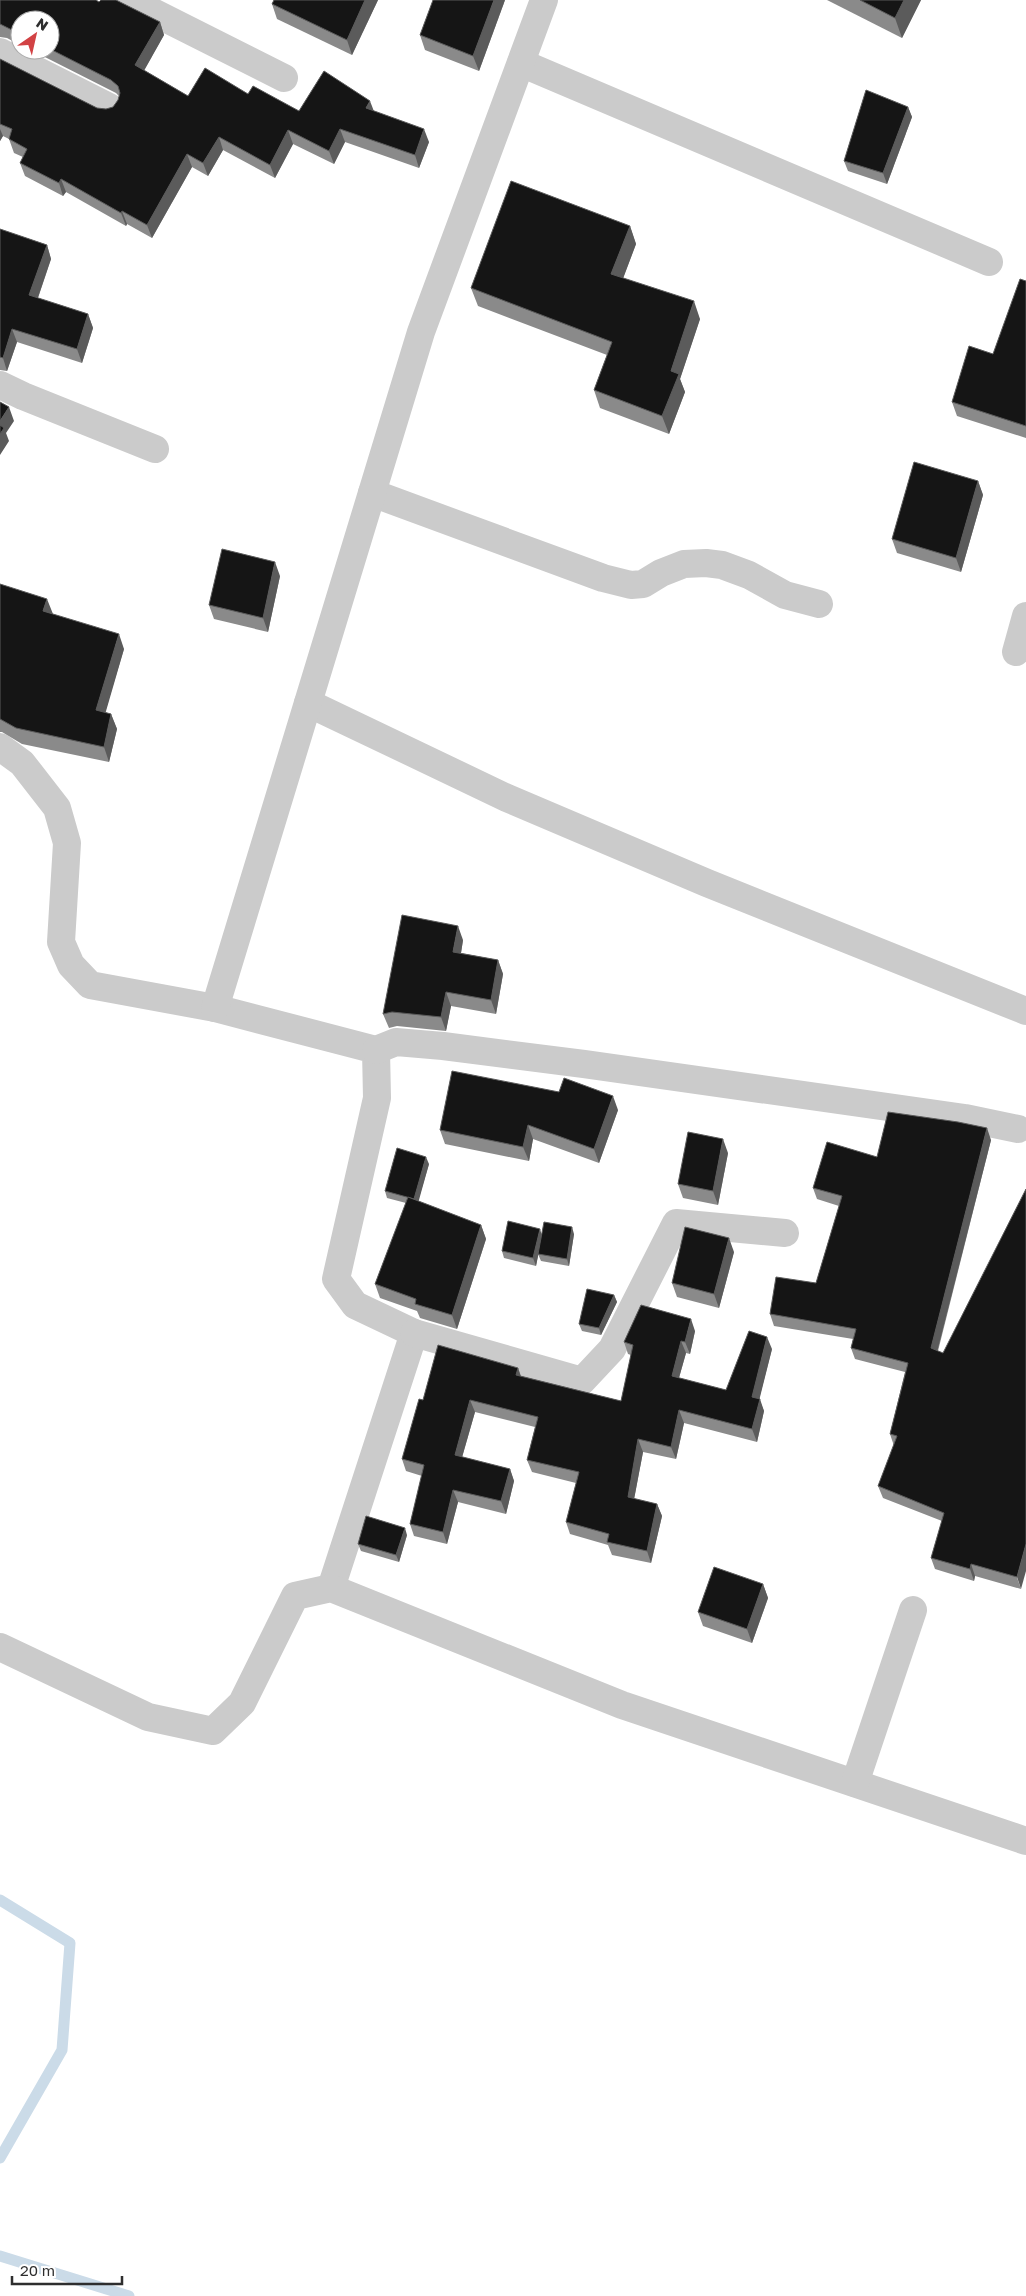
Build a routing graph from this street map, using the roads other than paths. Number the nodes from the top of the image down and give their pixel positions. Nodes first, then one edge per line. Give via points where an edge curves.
1 (128, 0) edge
2 (544, 0) edge
3 (0, 52) edge
4 (521, 62) junction
5 (284, 78) dead end
6 (109, 107) edge
7 (989, 262) dead end
8 (0, 385) edge
9 (155, 449) dead end
10 (372, 493) junction
11 (819, 604) dead end
12 (1026, 616) edge
13 (1016, 652) dead end
14 (308, 703) junction
15 (0, 747) edge
16 (215, 1008) junction
17 (1026, 1011) edge
18 (376, 1050) junction
19 (1018, 1128) dead end
20 (785, 1233) dead end
21 (414, 1333) junction
22 (331, 1588) junction
23 (913, 1610) dead end
24 (0, 1647) edge
25 (855, 1783) junction
26 (1026, 1841) edge

1 - 5 street
2 - 4 street
3 - 6 street
4 - 7 street
4 - 10 street via 422,332
8 - 9 street
10 - 11 street via 631,586 643,584 684,564 706,562 749,575 785,595
10 - 14 street
12 - 13 street
14 - 16 street
14 - 17 street via 507,798 707,883
15 - 16 street via 22,763 57,808 67,843 61,942 71,965 90,984
16 - 18 street
18 - 19 street via 396,1042 481,1051
18 - 21 street via 377,1098 336,1279 355,1305
20 - 21 street via 676,1223 612,1349 582,1381
21 - 22 street
22 - 24 street via 295,1596 242,1703 213,1732 148,1717
22 - 25 street via 622,1705
23 - 25 street
25 - 26 street

